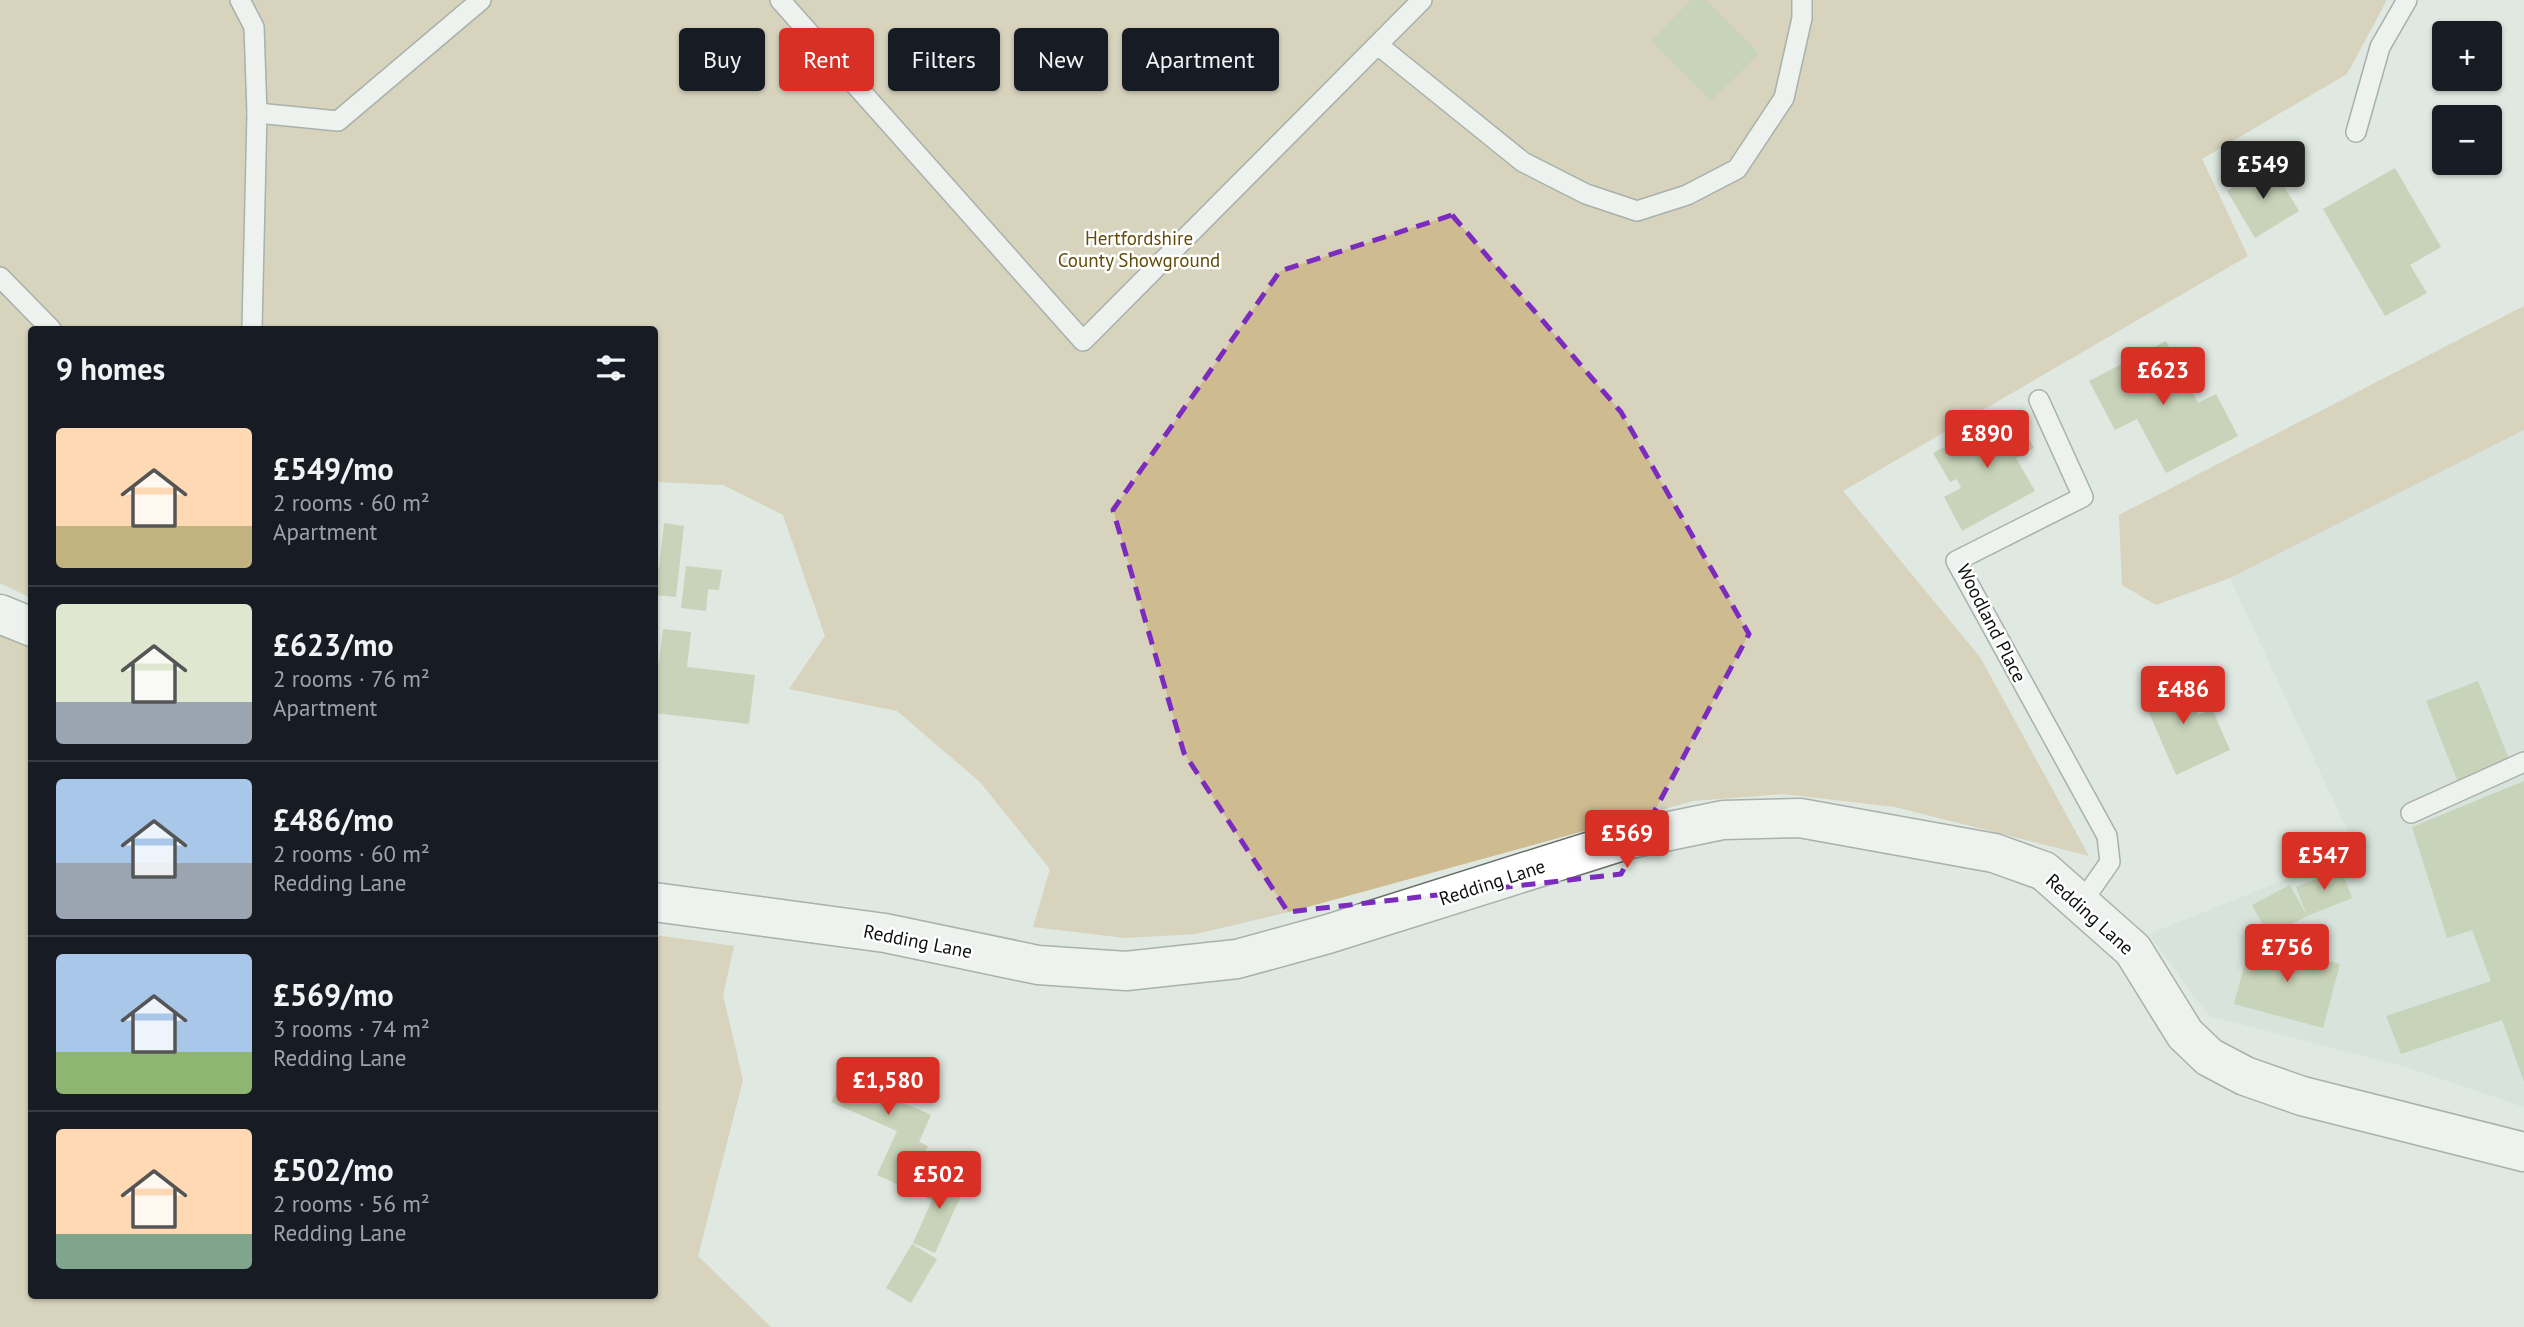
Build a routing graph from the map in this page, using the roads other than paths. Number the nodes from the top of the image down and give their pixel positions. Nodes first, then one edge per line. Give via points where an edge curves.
1 (240, 0) edge
2 (481, 0) edge
3 (780, 0) edge
4 (1422, 0) edge
5 (1802, 0) edge
6 (2407, 0) edge
7 (1378, 45) junction
8 (257, 113) junction
9 (2356, 132) dead end
10 (0, 277) edge
11 (48, 326) edge
12 (251, 326) edge
13 (2039, 400) dead end
14 (0, 614) edge
15 (28, 624) edge
16 (2524, 762) edge
17 (2411, 813) dead end
18 (2082, 902) junction
19 (658, 903) edge
20 (2524, 1152) edge

1 - 8 lane via 254,27
2 - 8 lane via 338,121
3 - 7 lane via 1083,341
4 - 7 lane
5 - 7 lane via 1784,98 1737,169 1687,195 1637,211 1586,194 1523,162
6 - 9 lane via 2379,47
8 - 12 lane
10 - 11 lane
13 - 18 lane, Woodland Place via 2083,497 1956,561 2108,836 2110,862
14 - 15 street
16 - 17 lane
18 - 19 street, Redding Lane via 2044,871 1994,853 1800,818 1723,820 1626,840 1237,958 1126,971 1038,965 885,933
18 - 20 street, Redding Lane via 2133,950 2185,1034 2208,1057 2302,1096

